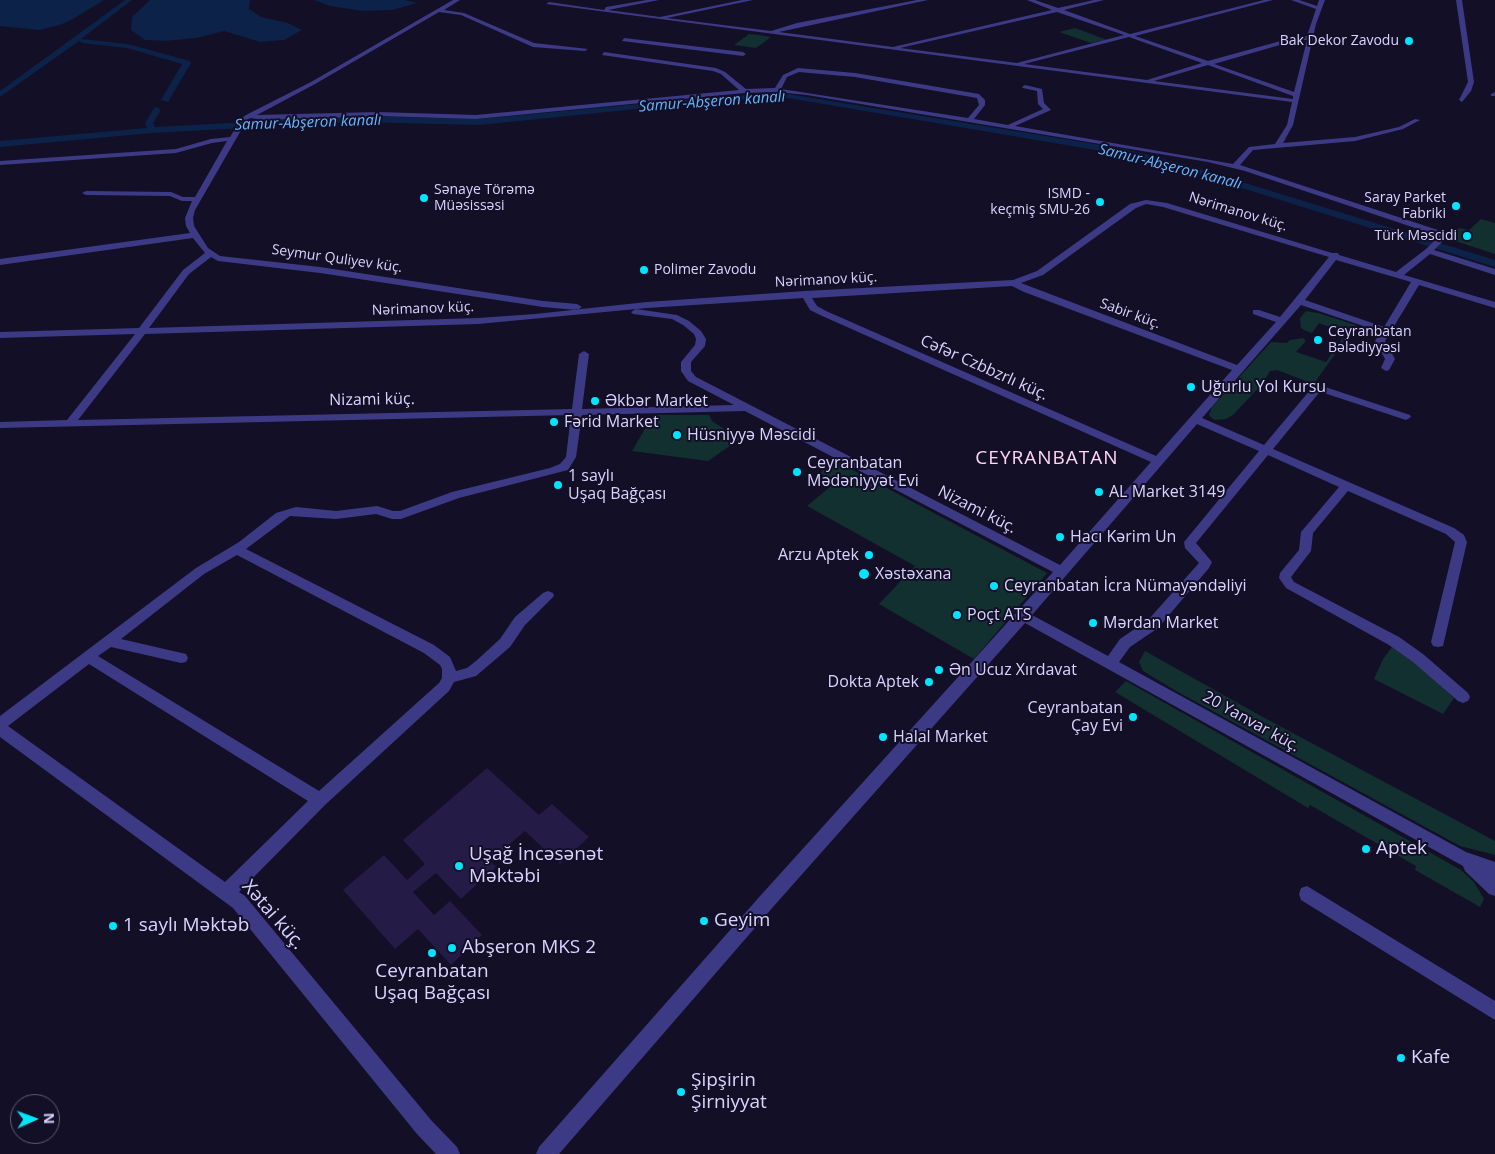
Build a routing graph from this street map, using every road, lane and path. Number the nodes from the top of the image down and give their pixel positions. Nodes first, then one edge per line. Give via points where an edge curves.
1 (458, 0) edge
2 (569, 0) edge
3 (656, 0) edge
4 (750, 0) edge
5 (925, 0) edge
6 (1030, 0) edge
7 (1101, 0) edge
8 (1270, 0) edge
9 (1294, 0) edge
10 (1322, 0) edge
11 (1459, 0) edge
12 (1319, 8) junction
13 (1057, 10) junction
14 (440, 11) junction
15 (597, 11) junction
16 (653, 19) junction
17 (769, 34) junction
18 (1130, 36) junction
19 (1311, 38) junction
20 (624, 40) dead end
21 (660, 45) junction
22 (585, 49) dead end
23 (889, 49) junction
24 (654, 50) dead end
25 (706, 50) junction
26 (604, 54) dead end
27 (648, 54) dead end
28 (743, 54) dead end
29 (700, 55) dead end
30 (643, 59) junction
31 (694, 59) dead end
32 (687, 64) junction
33 (1207, 64) junction
34 (1017, 65) junction
35 (1149, 82) junction
36 (1025, 87) dead end
37 (777, 90) junction
38 (744, 91) junction
39 (871, 94) dead end
40 (1296, 98) junction
41 (1462, 100) dead end
42 (864, 102) junction
43 (248, 116) junction
44 (970, 120) junction
45 (1417, 120) dead end
46 (1009, 127) junction
47 (1358, 128) dead end
48 (1375, 135) junction
49 (231, 139) junction
50 (1278, 145) junction
51 (0, 163) edge
52 (1234, 166) junction
53 (86, 193) dead end
54 (198, 199) junction
55 (195, 235) junction
56 (1429, 251) junction
57 (210, 254) junction
58 (1335, 255) junction
59 (0, 262) edge
60 (1495, 272) edge
61 (1399, 274) junction
62 (1417, 280) junction
63 (1014, 283) junction
64 (805, 294) junction
65 (1299, 302) junction
66 (1495, 305) edge
67 (603, 310) junction
68 (1256, 312) dead end
69 (1282, 321) junction
70 (142, 330) junction
71 (1386, 330) junction
72 (0, 335) edge
73 (584, 354) dead end
74 (1238, 368) junction
75 (1386, 368) dead end
76 (744, 408) junction
77 (576, 412) junction
78 (1406, 417) dead end
79 (1195, 419) junction
80 (70, 423) junction
81 (0, 425) edge
82 (1266, 451) junction
83 (1158, 461) junction
84 (1346, 486) junction
85 (236, 549) junction
86 (1061, 571) junction
87 (548, 596) dead end
88 (1023, 616) junction
89 (109, 641) junction
90 (1438, 642) dead end
91 (90, 657) junction
92 (182, 658) dead end
93 (1110, 664) junction
94 (449, 678) junction
95 (1463, 697) dead end
96 (0, 724) edge
97 (0, 729) edge
98 (320, 800) junction
99 (1461, 858) junction
100 (1495, 870) edge
101 (1495, 888) edge
102 (227, 892) junction
103 (1307, 894) dead end
104 (1495, 1011) edge
105 (450, 1154) edge
106 (546, 1154) edge

1 - 14 street
2 - 15 street via 549,4
3 - 15 street
4 - 16 street
5 - 17 street
6 - 13 street
7 - 13 street
8 - 18 street
9 - 12 street
10 - 12 street
11 - 41 street via 1470,75 1470,87
12 - 19 street
13 - 18 street
13 - 23 street
14 - 22 street via 462,14 534,45
14 - 43 street
15 - 16 street
16 - 17 street
17 - 23 street
18 - 33 street
18 - 34 street
19 - 33 street via 1297,38
19 - 40 street
20 - 21 street
21 - 24 street
21 - 25 street
23 - 34 street
25 - 28 street
25 - 29 street
26 - 30 street
27 - 30 street
30 - 32 street
31 - 32 street
32 - 38 street via 719,70
33 - 35 street
33 - 40 street
34 - 35 street
35 - 40 street
36 - 46 street via 1040,90 1041,104 1048,110
37 - 38 street
37 - 42 street
37 - 44 street via 785,76 798,70 855,75 979,96 982,105
38 - 43 street via 494,116
39 - 42 street
40 - 50 street via 1290,125
42 - 44 street
43 - 49 street via 241,121
44 - 46 street
45 - 48 street
46 - 52 street
47 - 48 street
48 - 50 street via 1335,142
49 - 51 street via 176,150
49 - 54 street
50 - 52 street via 1251,148
52 - 56 street via 1444,235
53 - 54 street via 171,194 182,199
54 - 55 street via 188,218
55 - 57 street
55 - 59 street
56 - 60 street
56 - 61 street
57 - 67 street, Seymur Quliyev küç.
57 - 70 street via 186,272
58 - 61 street, Nərimanov küç.
58 - 63 street, Nərimanov küç. via 1146,202 1133,206 1040,274
58 - 65 street
61 - 62 street, Nərimanov küç.
62 - 66 street, Nərimanov küç.
62 - 71 street
63 - 64 street, Nərimanov küç.
63 - 74 street, Sabir küç.
64 - 67 street, Nərimanov küç.
64 - 83 street, Cəfər Czbbzrlı küç. via 813,308 824,314
65 - 69 street
65 - 71 street
67 - 70 street, Nərimanov küç. via 478,321
67 - 76 street, Nizami küç. via 660,314 686,323 701,339 700,346 686,362 686,371 692,379
68 - 69 street
69 - 74 street
70 - 72 street, Nərimanov küç.
70 - 80 street
71 - 75 street via 1380,342 1390,359
73 - 77 street
74 - 79 street
76 - 77 street, Nizami küç.
76 - 86 street, Nizami küç.
77 - 80 street, Nizami küç.
77 - 85 street via 571,457 568,463 553,471 456,495 401,515 377,510 336,515 296,510 288,512
78 - 82 street via 1319,389
79 - 82 street
79 - 83 street
80 - 81 street, Nizami küç.
82 - 84 street
82 - 93 street via 1190,542 1205,565 1153,624 1125,643
83 - 86 street
84 - 90 street via 1460,538 1462,542
84 - 95 street via 1307,532 1305,551 1285,578 1290,584 1394,641
85 - 89 street via 200,571
85 - 94 street via 429,649 445,662
86 - 88 street
87 - 94 street via 520,621 505,644 481,665 471,672
88 - 93 street, 20 Yanvar küç.
88 - 106 street
89 - 91 street
89 - 92 street
91 - 96 street
91 - 98 street
93 - 99 street, 20 Yanvar küç.
94 - 98 street via 444,687
97 - 102 street, Xətai küç.
98 - 102 street
99 - 100 street
99 - 101 street
102 - 105 street, Xətai küç. via 248,912 424,1127
103 - 104 street

